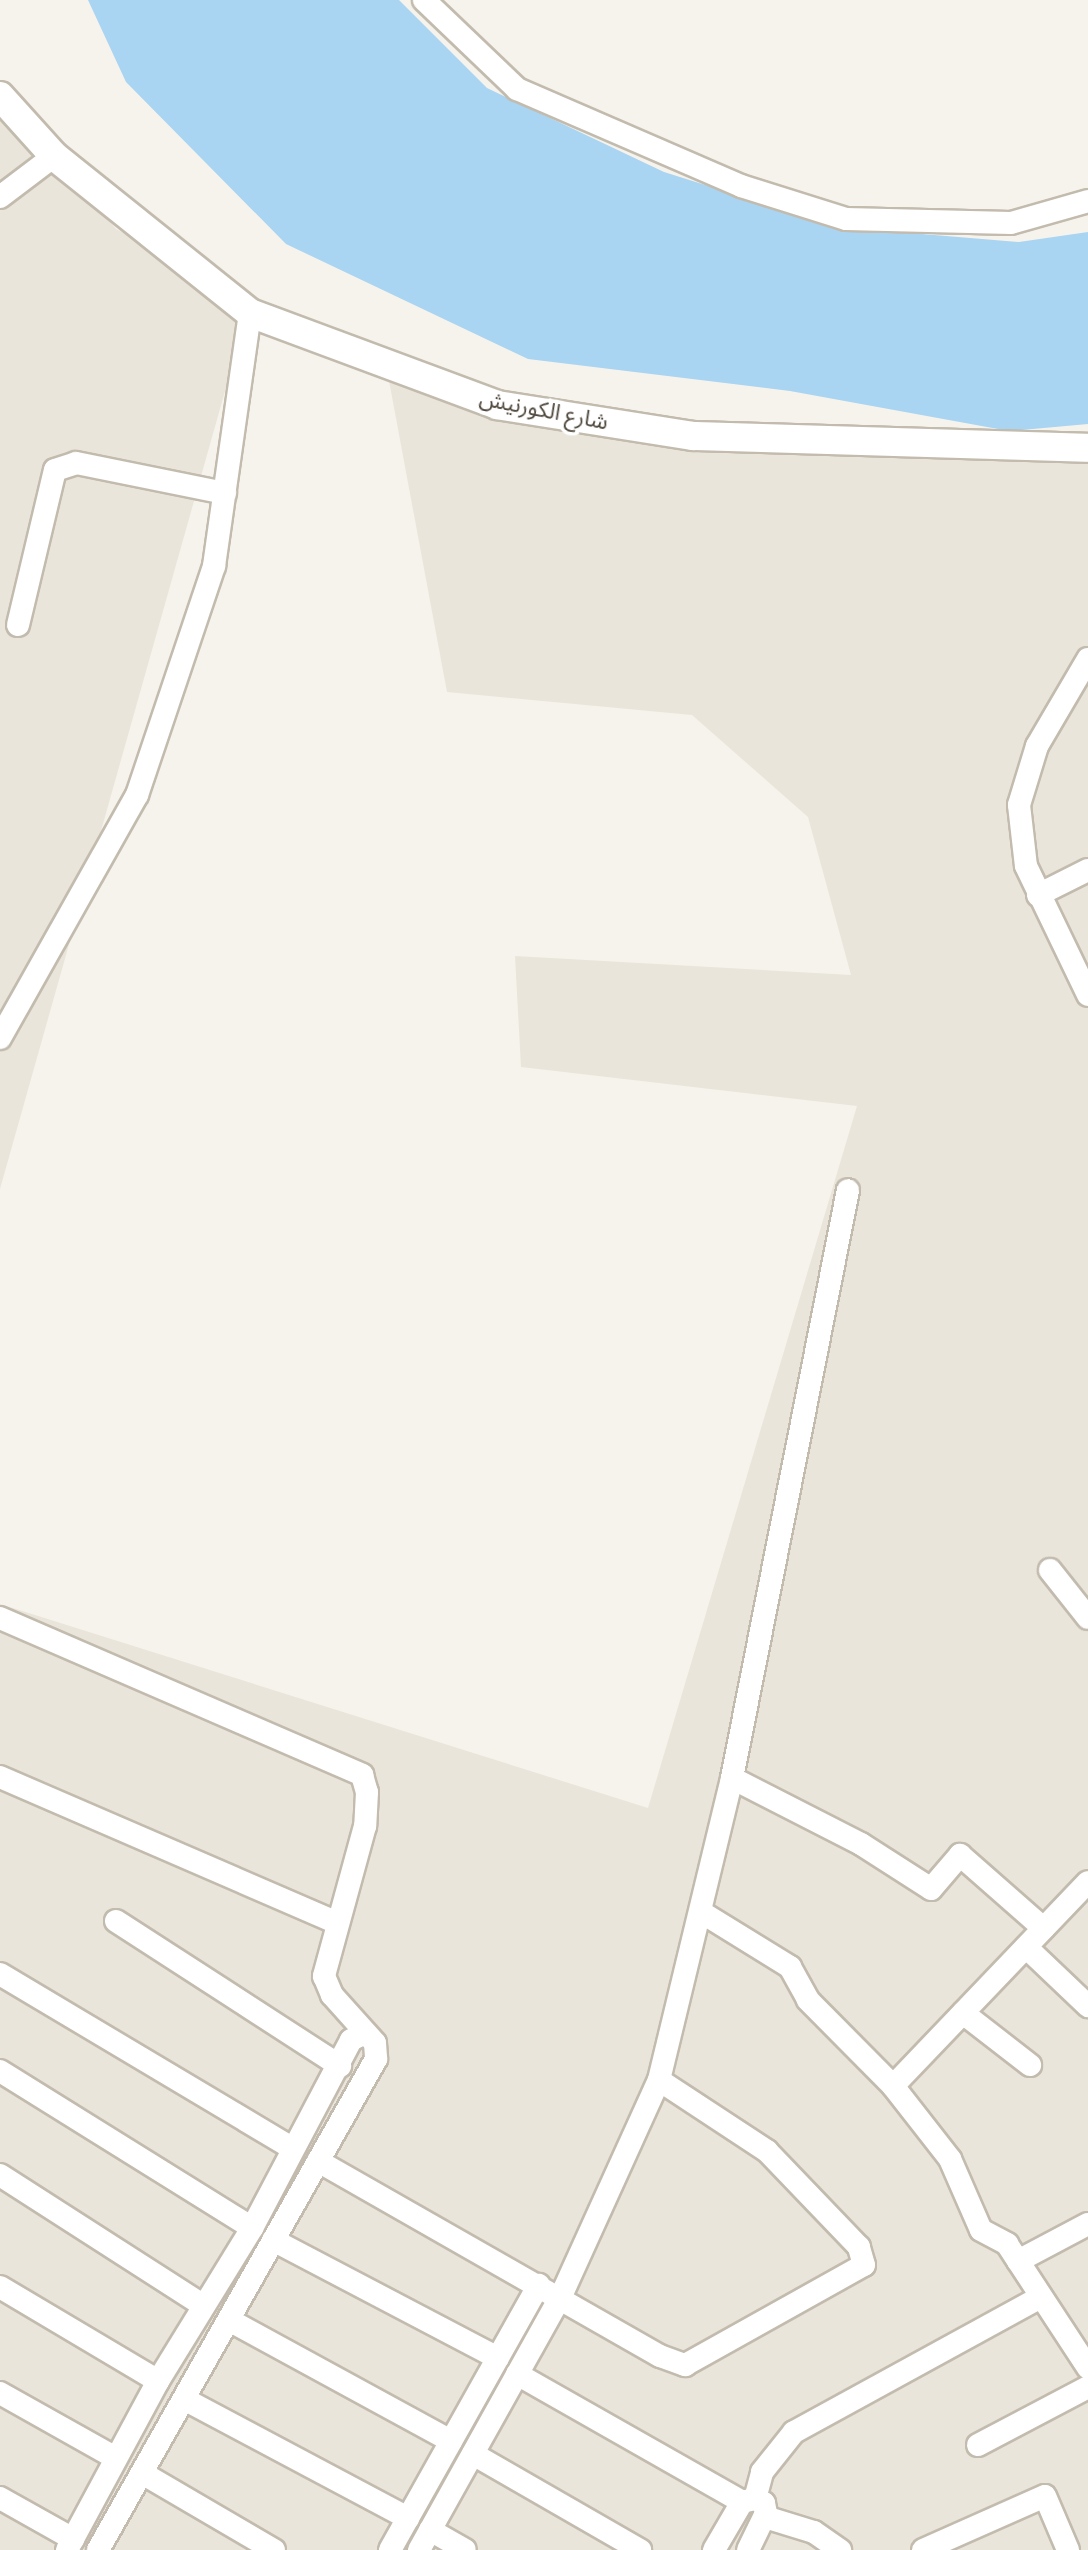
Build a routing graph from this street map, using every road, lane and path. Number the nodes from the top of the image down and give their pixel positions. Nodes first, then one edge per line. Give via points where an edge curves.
1 (424, 0) edge
2 (0, 96) edge
3 (54, 156) junction
4 (0, 197) edge
5 (1088, 201) edge
6 (250, 313) junction
7 (1088, 448) edge
8 (225, 493) junction
9 (18, 625) dead end
10 (1088, 659) edge
11 (1088, 870) edge
12 (1038, 895) junction
13 (1088, 995) edge
14 (0, 1038) edge
15 (848, 1190) dead end
16 (1050, 1570) dead end
17 (0, 1618) edge
18 (1088, 1618) edge
19 (0, 1777) edge
20 (732, 1778) junction
21 (1088, 1882) edge
22 (701, 1912) junction
23 (116, 1921) dead end
24 (338, 1923) junction
25 (1043, 1928) junction
26 (1026, 1947) junction
27 (0, 1974) edge
28 (1088, 2006) edge
29 (963, 2013) junction
30 (363, 2034) junction
31 (1030, 2065) dead end
32 (340, 2066) junction
33 (0, 2071) edge
34 (659, 2080) junction
35 (893, 2086) junction
36 (293, 2149) junction
37 (318, 2161) junction
38 (0, 2175) edge
39 (1088, 2224) edge
40 (252, 2228) junction
41 (273, 2240) junction
42 (1018, 2261) junction
43 (539, 2285) junction
44 (0, 2287) edge
45 (561, 2296) junction
46 (1041, 2297) junction
47 (204, 2306) junction
48 (229, 2320) junction
49 (498, 2358) junction
50 (1088, 2368) edge
51 (517, 2374) junction
52 (158, 2381) junction
53 (1088, 2387) edge
54 (0, 2393) edge
55 (184, 2399) junction
56 (451, 2441) junction
57 (978, 2445) dead end
58 (473, 2454) junction
59 (116, 2458) junction
60 (142, 2473) junction
61 (0, 2498) edge
62 (754, 2506) junction
63 (408, 2518) junction
64 (430, 2530) junction
65 (70, 2544) edge
66 (936, 2547) edge
67 (98, 2550) edge
68 (274, 2550) edge
69 (390, 2550) edge
70 (419, 2550) edge
71 (465, 2550) edge
72 (640, 2550) edge
73 (714, 2550) edge
74 (748, 2550) edge
75 (840, 2550) edge
76 (1068, 2550) edge

1 - 5 street via 517,89 741,186 846,219 1011,223
2 - 3 street, شارع الكورنيش
3 - 4 street
3 - 6 street, شارع الكورنيش
6 - 7 street, شارع الكورنيش via 497,405 693,436
6 - 8 street
8 - 9 street via 76,463 55,470
8 - 14 street via 214,566 137,795
10 - 12 street via 1025,774 1020,836
11 - 12 street
12 - 13 street
15 - 20 street
16 - 18 street
17 - 24 street via 362,1775 365,1826
19 - 24 street
20 - 22 street
20 - 25 street via 861,1844 931,1889 960,1855
21 - 25 street
22 - 34 street
22 - 35 street via 790,1967 808,2000
23 - 32 street
24 - 30 street via 324,1976
25 - 26 street
26 - 28 street
26 - 29 street
27 - 36 street
29 - 31 street
29 - 35 street
30 - 32 street via 351,2040
30 - 37 street via 375,2043 376,2059
32 - 36 street
33 - 40 street
34 - 45 street
34 - 45 street via 767,2151 859,2247 864,2265 685,2365 660,2356
35 - 42 street via 950,2159 981,2230 1007,2244
36 - 40 street
37 - 41 street
37 - 43 street
38 - 47 street
39 - 42 street
40 - 47 street
41 - 48 street
41 - 49 street
42 - 46 street
43 - 45 street
43 - 49 street
44 - 52 street
45 - 51 street
46 - 50 street
46 - 62 street via 794,2432 762,2472
47 - 52 street
48 - 55 street
48 - 56 street
49 - 56 street
51 - 58 street
51 - 62 street
52 - 59 street
53 - 57 street
54 - 59 street
55 - 60 street
55 - 63 street
56 - 63 street
58 - 64 street
58 - 72 street
59 - 65 street
60 - 67 street
60 - 68 street
61 - 65 street
62 - 73 street
62 - 74 street
62 - 75 street via 814,2532
63 - 69 street
64 - 70 street
64 - 71 street
66 - 76 street via 1045,2496

